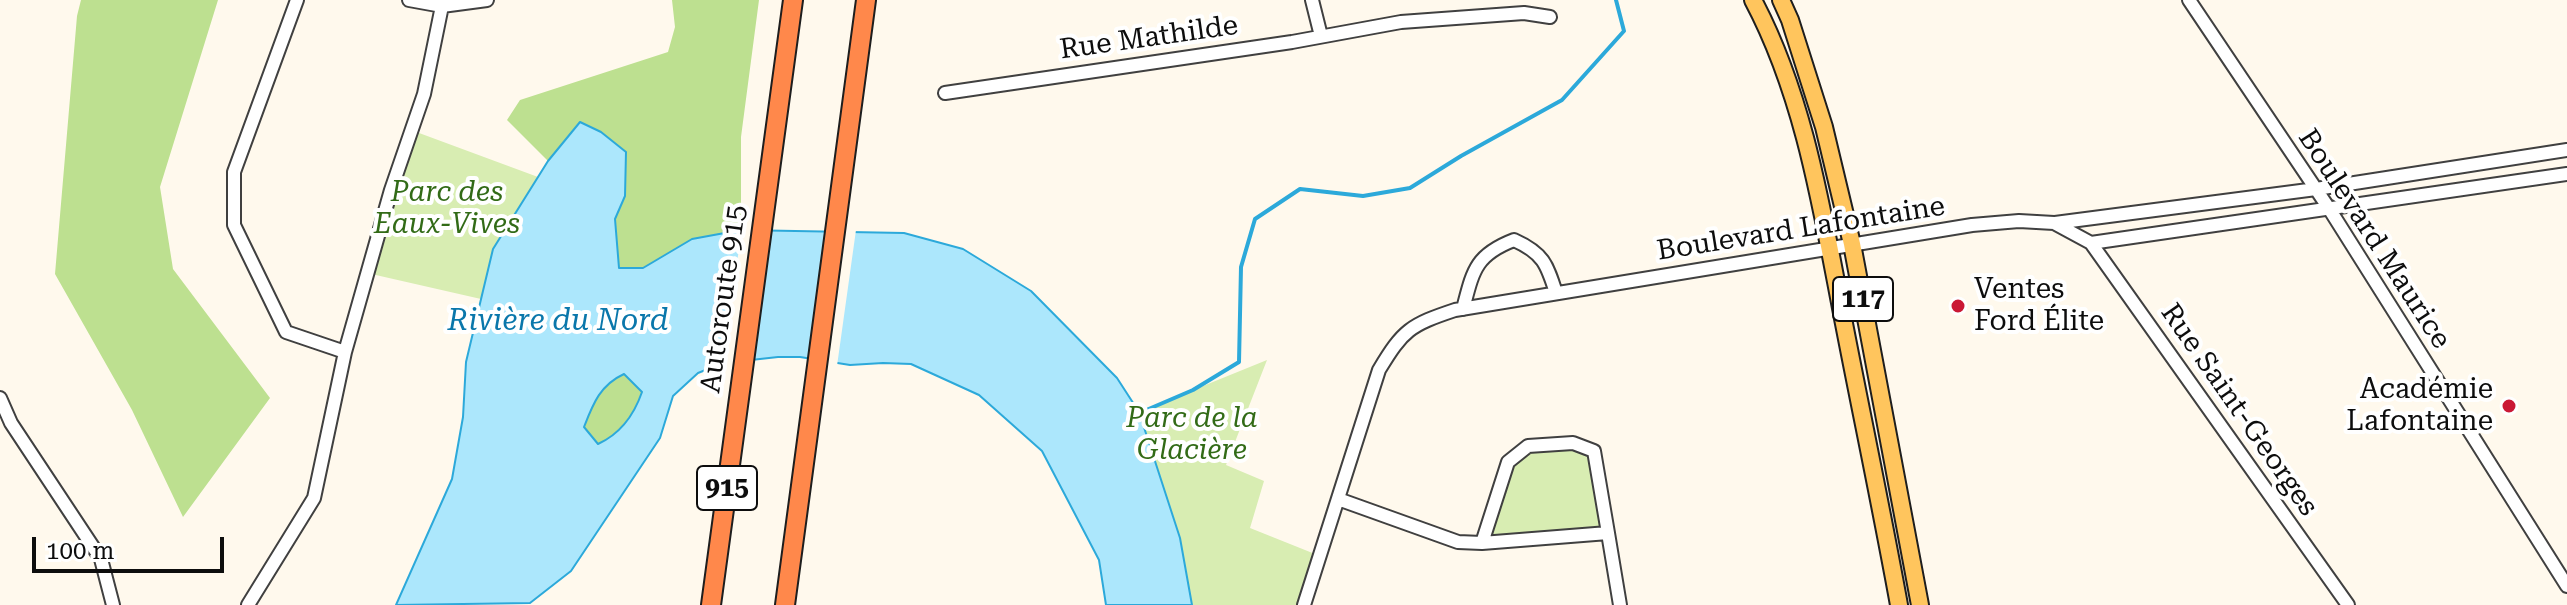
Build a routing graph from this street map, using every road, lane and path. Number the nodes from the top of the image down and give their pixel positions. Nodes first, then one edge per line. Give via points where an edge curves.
1 (297, 0) edge
2 (409, 0) edge
3 (487, 0) edge
4 (793, 0) edge
5 (866, 0) edge
6 (1312, 0) edge
7 (1753, 0) edge
8 (1783, 0) edge
9 (2189, 0) edge
10 (442, 3) edge
11 (1550, 17) dead end
12 (1321, 36) junction
13 (945, 93) dead end
14 (2567, 150) edge
15 (2517, 158) junction
16 (2567, 174) edge
17 (2521, 181) junction
18 (2316, 189) junction
19 (2330, 210) junction
20 (2054, 223) junction
21 (2091, 243) junction
22 (1852, 244) junction
23 (1829, 249) junction
24 (1556, 293) junction
25 (1463, 309) junction
26 (345, 352) junction
27 (0, 398) edge
28 (1338, 499) junction
29 (1608, 533) junction
30 (1482, 543) junction
31 (1911, 553) junction
32 (1890, 557) junction
33 (2567, 586) edge
34 (113, 605) edge
35 (248, 605) edge
36 (711, 605) edge
37 (785, 605) edge
38 (1304, 605) edge
39 (1620, 605) edge
40 (1899, 605) edge
41 (1920, 605) edge
42 (2348, 605) edge

1 - 26 street via 234,172 234,225 286,332
2 - 10 street
3 - 10 street
4 - 36 highway, Autoroute 915 / 915
5 - 37 highway, 915
6 - 12 street
7 - 23 main road, 117 via 1804,133
8 - 22 main road, 117 via 1824,127
9 - 18 street, Boulevard Maurice
10 - 26 street via 424,94
11 - 12 street, Rue Mathilde via 1524,13 1401,22
12 - 13 street, Rue Mathilde
14 - 15 street, Boulevard Lafontaine
15 - 17 street
15 - 18 street, Boulevard Lafontaine
16 - 17 street
17 - 19 street
18 - 19 street, Boulevard Maurice
18 - 20 street, Boulevard Lafontaine
19 - 21 street
19 - 33 street, Boulevard Maurice
20 - 21 street, Boulevard Lafontaine
20 - 22 street, Boulevard Lafontaine via 1972,225
21 - 42 street, Rue Saint-Georges
22 - 23 street, Boulevard Lafontaine
22 - 31 main road, 117
23 - 24 street, Boulevard Lafontaine
23 - 32 main road, 117
24 - 25 street, Boulevard Lafontaine
24 - 25 street via 1535,249 1514,240 1492,249 1472,273
25 - 28 street, Boulevard Lafontaine via 1417,323 1394,344 1379,370
26 - 35 street via 314,498
27 - 34 street via 101,559
28 - 30 street via 1458,542
28 - 38 street, Boulevard Lafontaine
29 - 30 street
29 - 30 street via 1594,451 1573,443 1528,446 1508,462
29 - 39 street
31 - 32 main road
31 - 41 main road, 117
32 - 40 main road, 117

